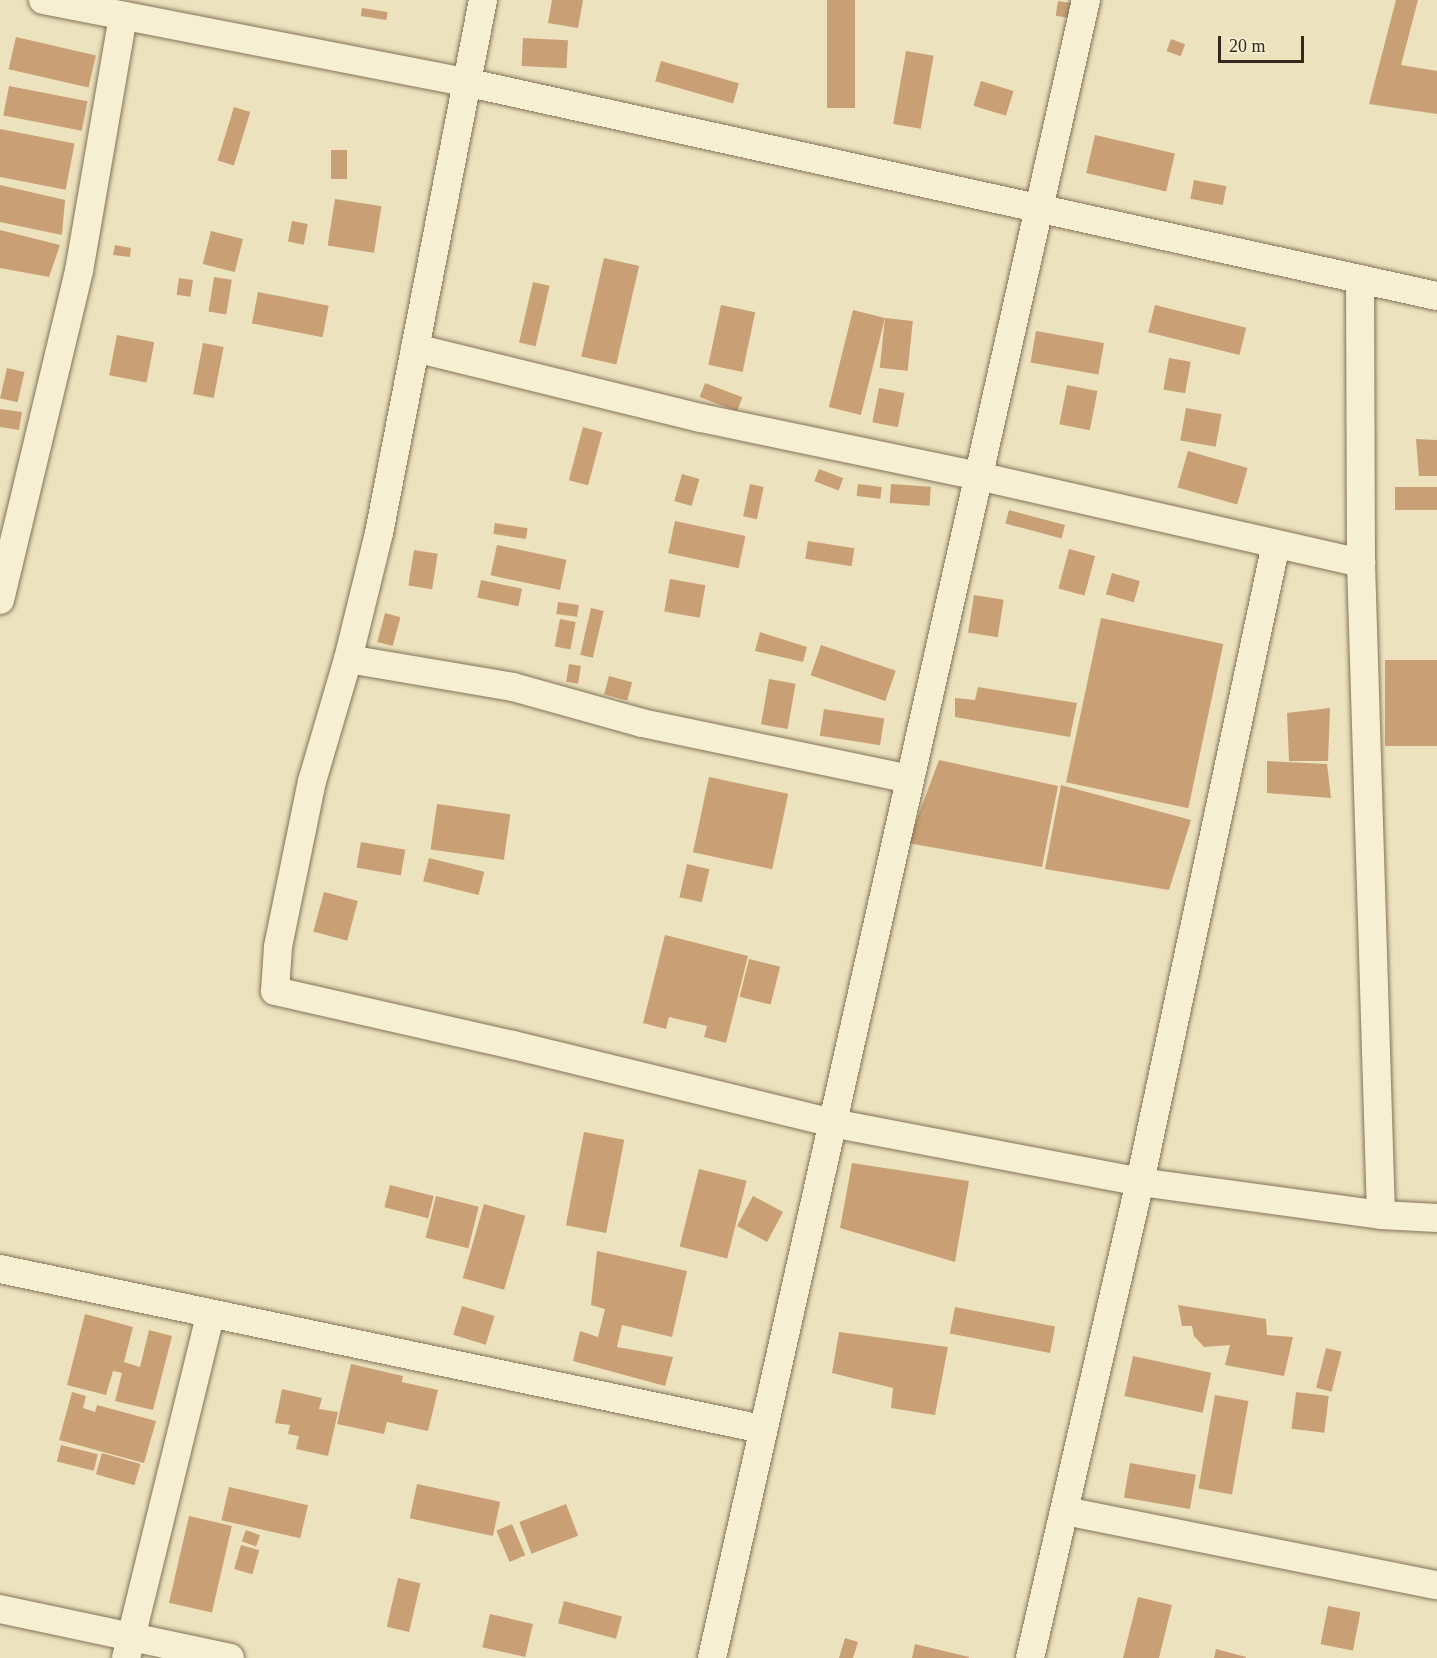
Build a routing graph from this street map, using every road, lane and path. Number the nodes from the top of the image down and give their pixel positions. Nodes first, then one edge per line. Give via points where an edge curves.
1 (43, 0) edge
2 (483, 0) edge
3 (1086, 0) edge
4 (123, 16) junction
5 (465, 82) junction
6 (1039, 206) junction
7 (1360, 279) junction
8 (1437, 296) edge
9 (415, 348) junction
10 (978, 476) junction
11 (1276, 544) junction
12 (1361, 562) junction
13 (0, 600) edge
14 (348, 659) junction
15 (909, 779) junction
16 (832, 1124) junction
17 (1140, 1182) junction
18 (1381, 1215) junction
19 (1437, 1218) edge
20 (0, 1269) edge
21 (210, 1315) junction
22 (762, 1428) junction
23 (1065, 1512) junction
24 (1437, 1585) edge
25 (0, 1610) edge
26 (129, 1648) edge
27 (230, 1658) edge
28 (712, 1658) edge
29 (1030, 1658) edge

1 - 4 street
2 - 5 street
3 - 6 street
4 - 5 street
4 - 13 street via 79,271
5 - 6 street
5 - 9 street
6 - 7 street
6 - 10 street
7 - 8 street
7 - 12 street
9 - 10 street via 701,417
9 - 14 street via 379,533
10 - 11 street
10 - 15 street
11 - 12 street
11 - 17 street
12 - 18 street
14 - 15 street via 513,687 642,723
14 - 16 street via 312,781 278,947 275,991
15 - 16 street
16 - 17 street
16 - 22 street
17 - 18 street
17 - 23 street
18 - 19 street
20 - 21 street
21 - 22 street
21 - 26 street
22 - 28 street
23 - 24 street
23 - 29 street
25 - 26 street
26 - 27 street

